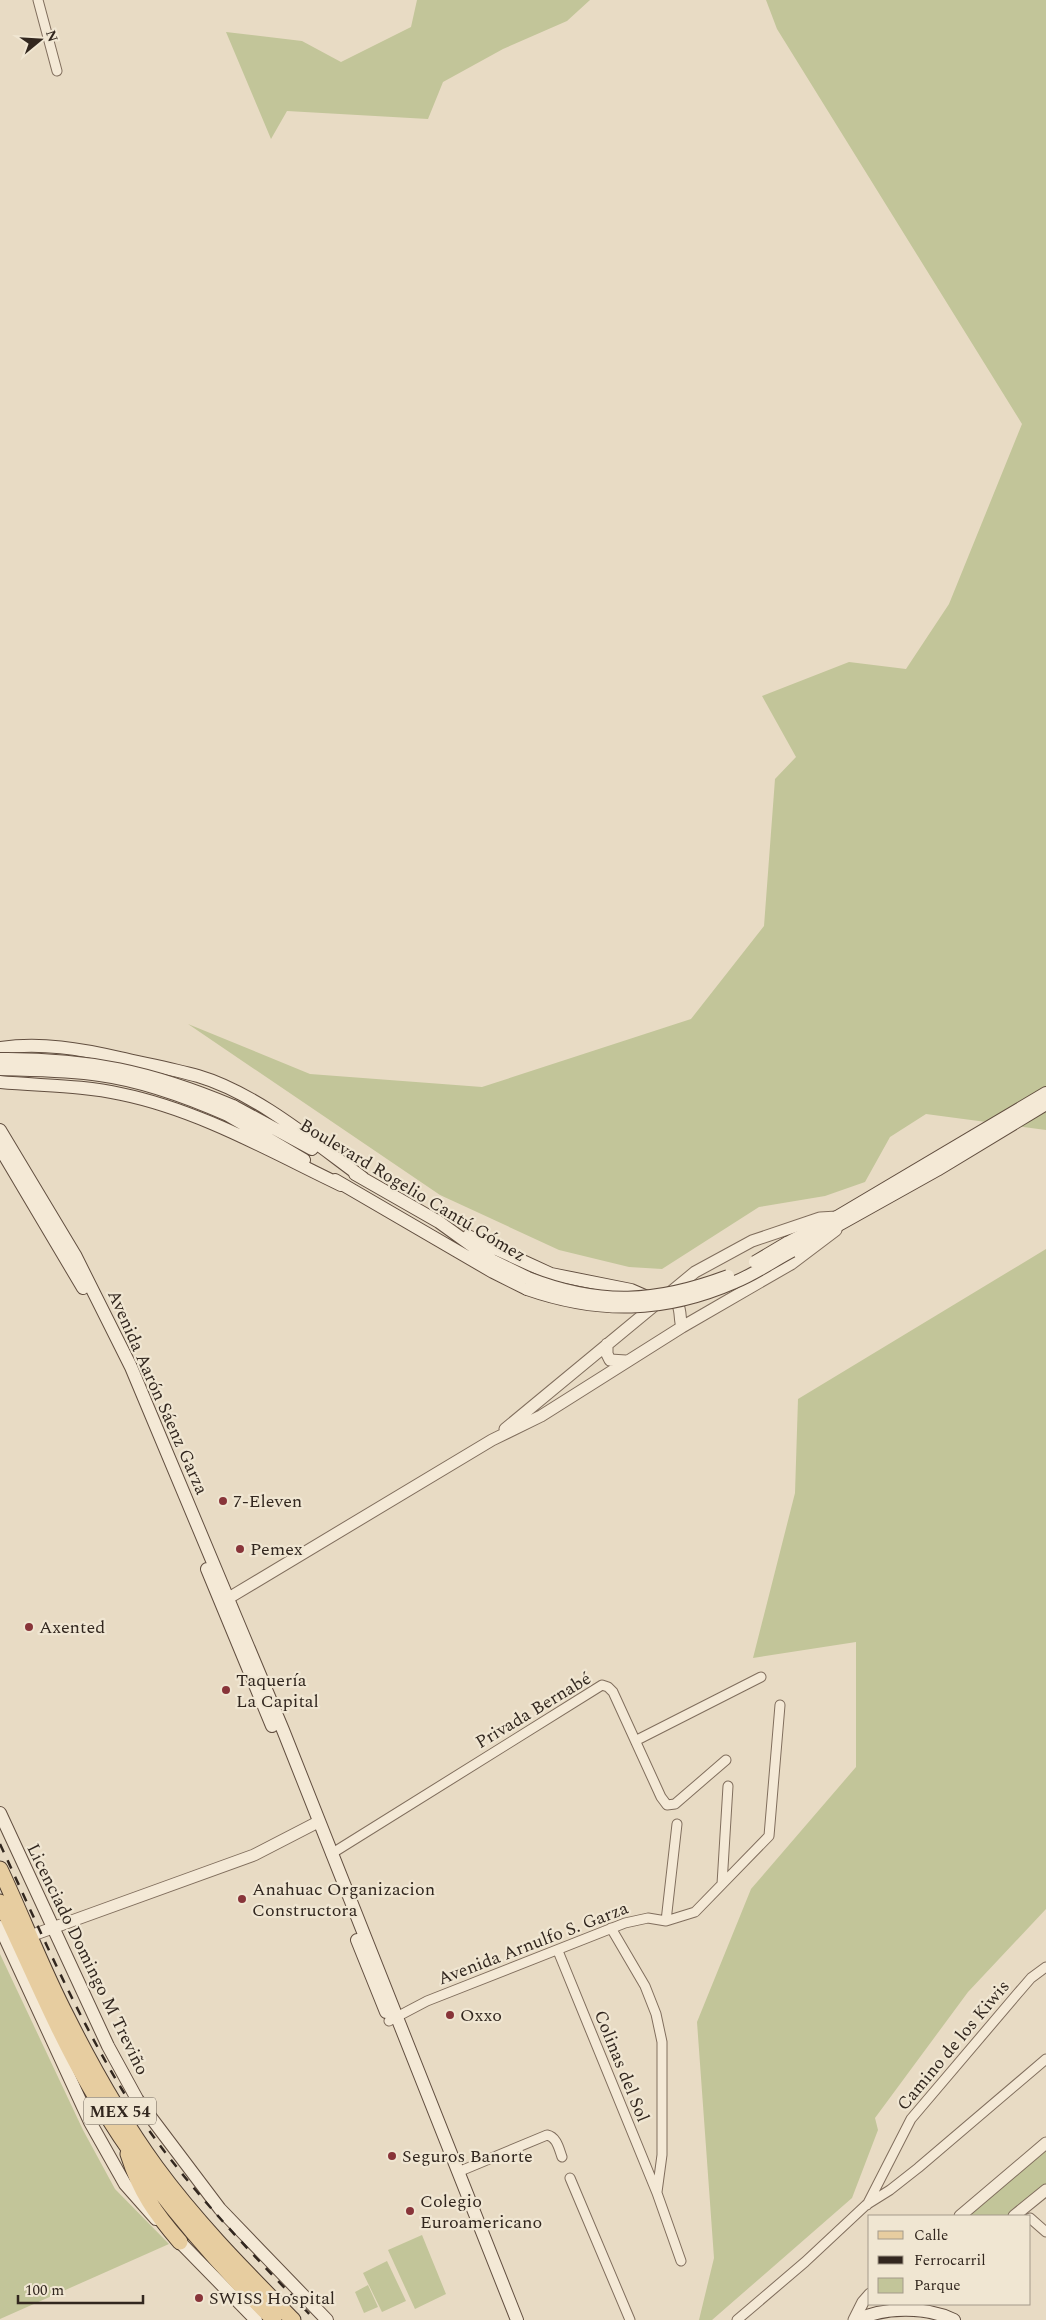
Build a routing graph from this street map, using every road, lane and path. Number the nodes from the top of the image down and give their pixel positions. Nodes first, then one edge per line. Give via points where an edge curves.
1 (38, 0) edge
2 (57, 70) dead end
3 (0, 1048) edge
4 (80, 1049) junction
5 (0, 1059) edge
6 (0, 1070) edge
7 (4, 1084) edge
8 (78, 1086) junction
9 (1046, 1093) edge
10 (1046, 1104) edge
11 (230, 1111) junction
12 (0, 1130) edge
13 (0, 1148) edge
14 (363, 1178) junction
15 (342, 1185) junction
16 (843, 1218) junction
17 (439, 1222) junction
18 (527, 1283) junction
19 (662, 1300) junction
20 (682, 1327) junction
21 (607, 1344) junction
22 (627, 1362) junction
23 (492, 1440) junction
24 (224, 1601) junction
25 (761, 1677) dead end
26 (780, 1705) dead end
27 (636, 1740) junction
28 (726, 1760) dead end
29 (728, 1786) dead end
30 (0, 1813) edge
31 (314, 1824) junction
32 (677, 1824) dead end
33 (331, 1854) junction
34 (0, 1869) edge
35 (722, 1884) junction
36 (0, 1902) edge
37 (666, 1921) junction
38 (0, 1927) edge
39 (53, 1927) junction
40 (611, 1928) junction
41 (24, 1938) junction
42 (558, 1951) junction
43 (1046, 1967) edge
44 (393, 2019) junction
45 (1046, 2059) edge
46 (1042, 2067) edge
47 (124, 2141) junction
48 (1046, 2143) edge
49 (662, 2155) junction
50 (562, 2157) dead end
51 (641, 2158) junction
52 (458, 2172) junction
53 (570, 2178) dead end
54 (1046, 2190) edge
55 (657, 2193) junction
56 (866, 2205) junction
57 (961, 2215) edge
58 (1023, 2215) edge
59 (1031, 2221) edge
60 (1046, 2232) edge
61 (180, 2242) junction
62 (681, 2260) dead end
63 (868, 2296) edge
64 (908, 2307) edge
65 (256, 2320) edge
66 (274, 2320) edge
67 (292, 2320) edge
68 (326, 2320) edge
69 (509, 2320) edge
70 (517, 2320) edge
71 (630, 2320) edge
72 (738, 2320) edge
73 (855, 2320) edge
74 (954, 2320) edge

1 - 2 street
3 - 4 main road via 58,1046
4 - 8 main road via 85,1057 87,1073
4 - 14 main road via 199,1076 218,1084 289,1124
5 - 11 main road, bridge via 48,1059 101,1065 167,1080
6 - 11 main road, bridge via 101,1075 166,1090
7 - 8 main road
8 - 15 main road via 175,1108
9 - 16 main road, Boulevard Rogelio Cantú Gómez
10 - 16 main road, Boulevard Rogelio Cantú Gómez
11 - 14 main road, Boulevard Rogelio Cantú Gómez
11 - 15 main road, Boulevard Rogelio Cantú Gómez
12 - 24 main road, Avenida Aarón Sáenz Garza via 75,1256 119,1341
13 - 24 main road, Avenida Aarón Sáenz Garza via 104,1327
14 - 17 main road, Boulevard Rogelio Cantú Gómez
15 - 18 main road, Boulevard Rogelio Cantú Gómez via 492,1272
16 - 18 main road, Boulevard Rogelio Cantú Gómez, bridge via 790,1247 738,1282 663,1305 594,1306 549,1296
16 - 19 street, Boulevard Rogelio Cantú Gómez via 820,1218 746,1244 695,1272
16 - 20 street, Boulevard Rogelio Cantú Gómez via 791,1264
17 - 18 main road, Boulevard Rogelio Cantú Gómez
17 - 19 main road via 551,1274
19 - 20 street via 672,1299 678,1304
19 - 21 street, Boulevard Rogelio Cantú Gómez
20 - 22 street, Boulevard Rogelio Cantú Gómez
21 - 22 street via 610,1360
21 - 23 street, Boulevard Rogelio Cantú Gómez
22 - 23 street, Boulevard Rogelio Cantú Gómez via 541,1416
23 - 24 street, Boulevard Rogelio Cantú Gómez
24 - 31 main road, Avenida Aarón Sáenz Garza via 280,1723
25 - 27 street
26 - 35 street, Avenida Arnulfo S. Garza via 769,1836
27 - 28 street via 661,1797 669,1805 676,1804
27 - 33 street, Privada Bernabé via 613,1692 602,1685
29 - 35 street
30 - 39 main road, Licenciado Domingo M Treviño
31 - 33 main road, Avenida Aarón Sáenz Garza
31 - 39 street via 254,1855
31 - 44 main road, Avenida Aarón Sáenz Garza
32 - 37 street
33 - 44 main road, Avenida Aarón Sáenz Garza
34 - 41 main road, MEX 54
35 - 37 street, Avenida Arnulfo S. Garza via 695,1912
36 - 41 main road, MEX 54
37 - 40 street, Avenida Arnulfo S. Garza via 648,1918
38 - 61 main road via 94,2130 126,2184 146,2210
39 - 41 street
39 - 68 main road, Licenciado Domingo M Treviño via 108,2046 137,2099 220,2209
40 - 42 street, Avenida Arnulfo S. Garza
40 - 49 street via 645,1986 659,2024 662,2042
41 - 47 main road, MEX 54 via 78,2067
41 - 67 main road, MEX 54 via 110,2095 156,2167 219,2244
42 - 44 street, Avenida Arnulfo S. Garza via 427,2001
42 - 51 street, Colinas del Sol
43 - 56 street, Camino de los Kiwis via 1031,1978 911,2119
44 - 52 main road, Avenida Aarón Sáenz Garza
44 - 69 main road, Avenida Aarón Sáenz Garza
45 - 46 street, Camino de los Kiwis
46 - 56 street, Camino de los Kiwis via 890,2190
47 - 61 main road via 145,2197
47 - 66 main road, MEX 54 via 216,2261
48 - 57 street
49 - 51 street via 652,2160
49 - 55 street
50 - 52 street via 551,2136 543,2136
51 - 55 street, Colinas del Sol
52 - 70 main road, Avenida Aarón Sáenz Garza
53 - 71 street
54 - 58 street
55 - 62 street, Colinas del Sol
56 - 72 street, Camino de los Kiwis
59 - 60 street
61 - 65 main road
63 - 73 street
64 - 73 main road
64 - 74 main road

